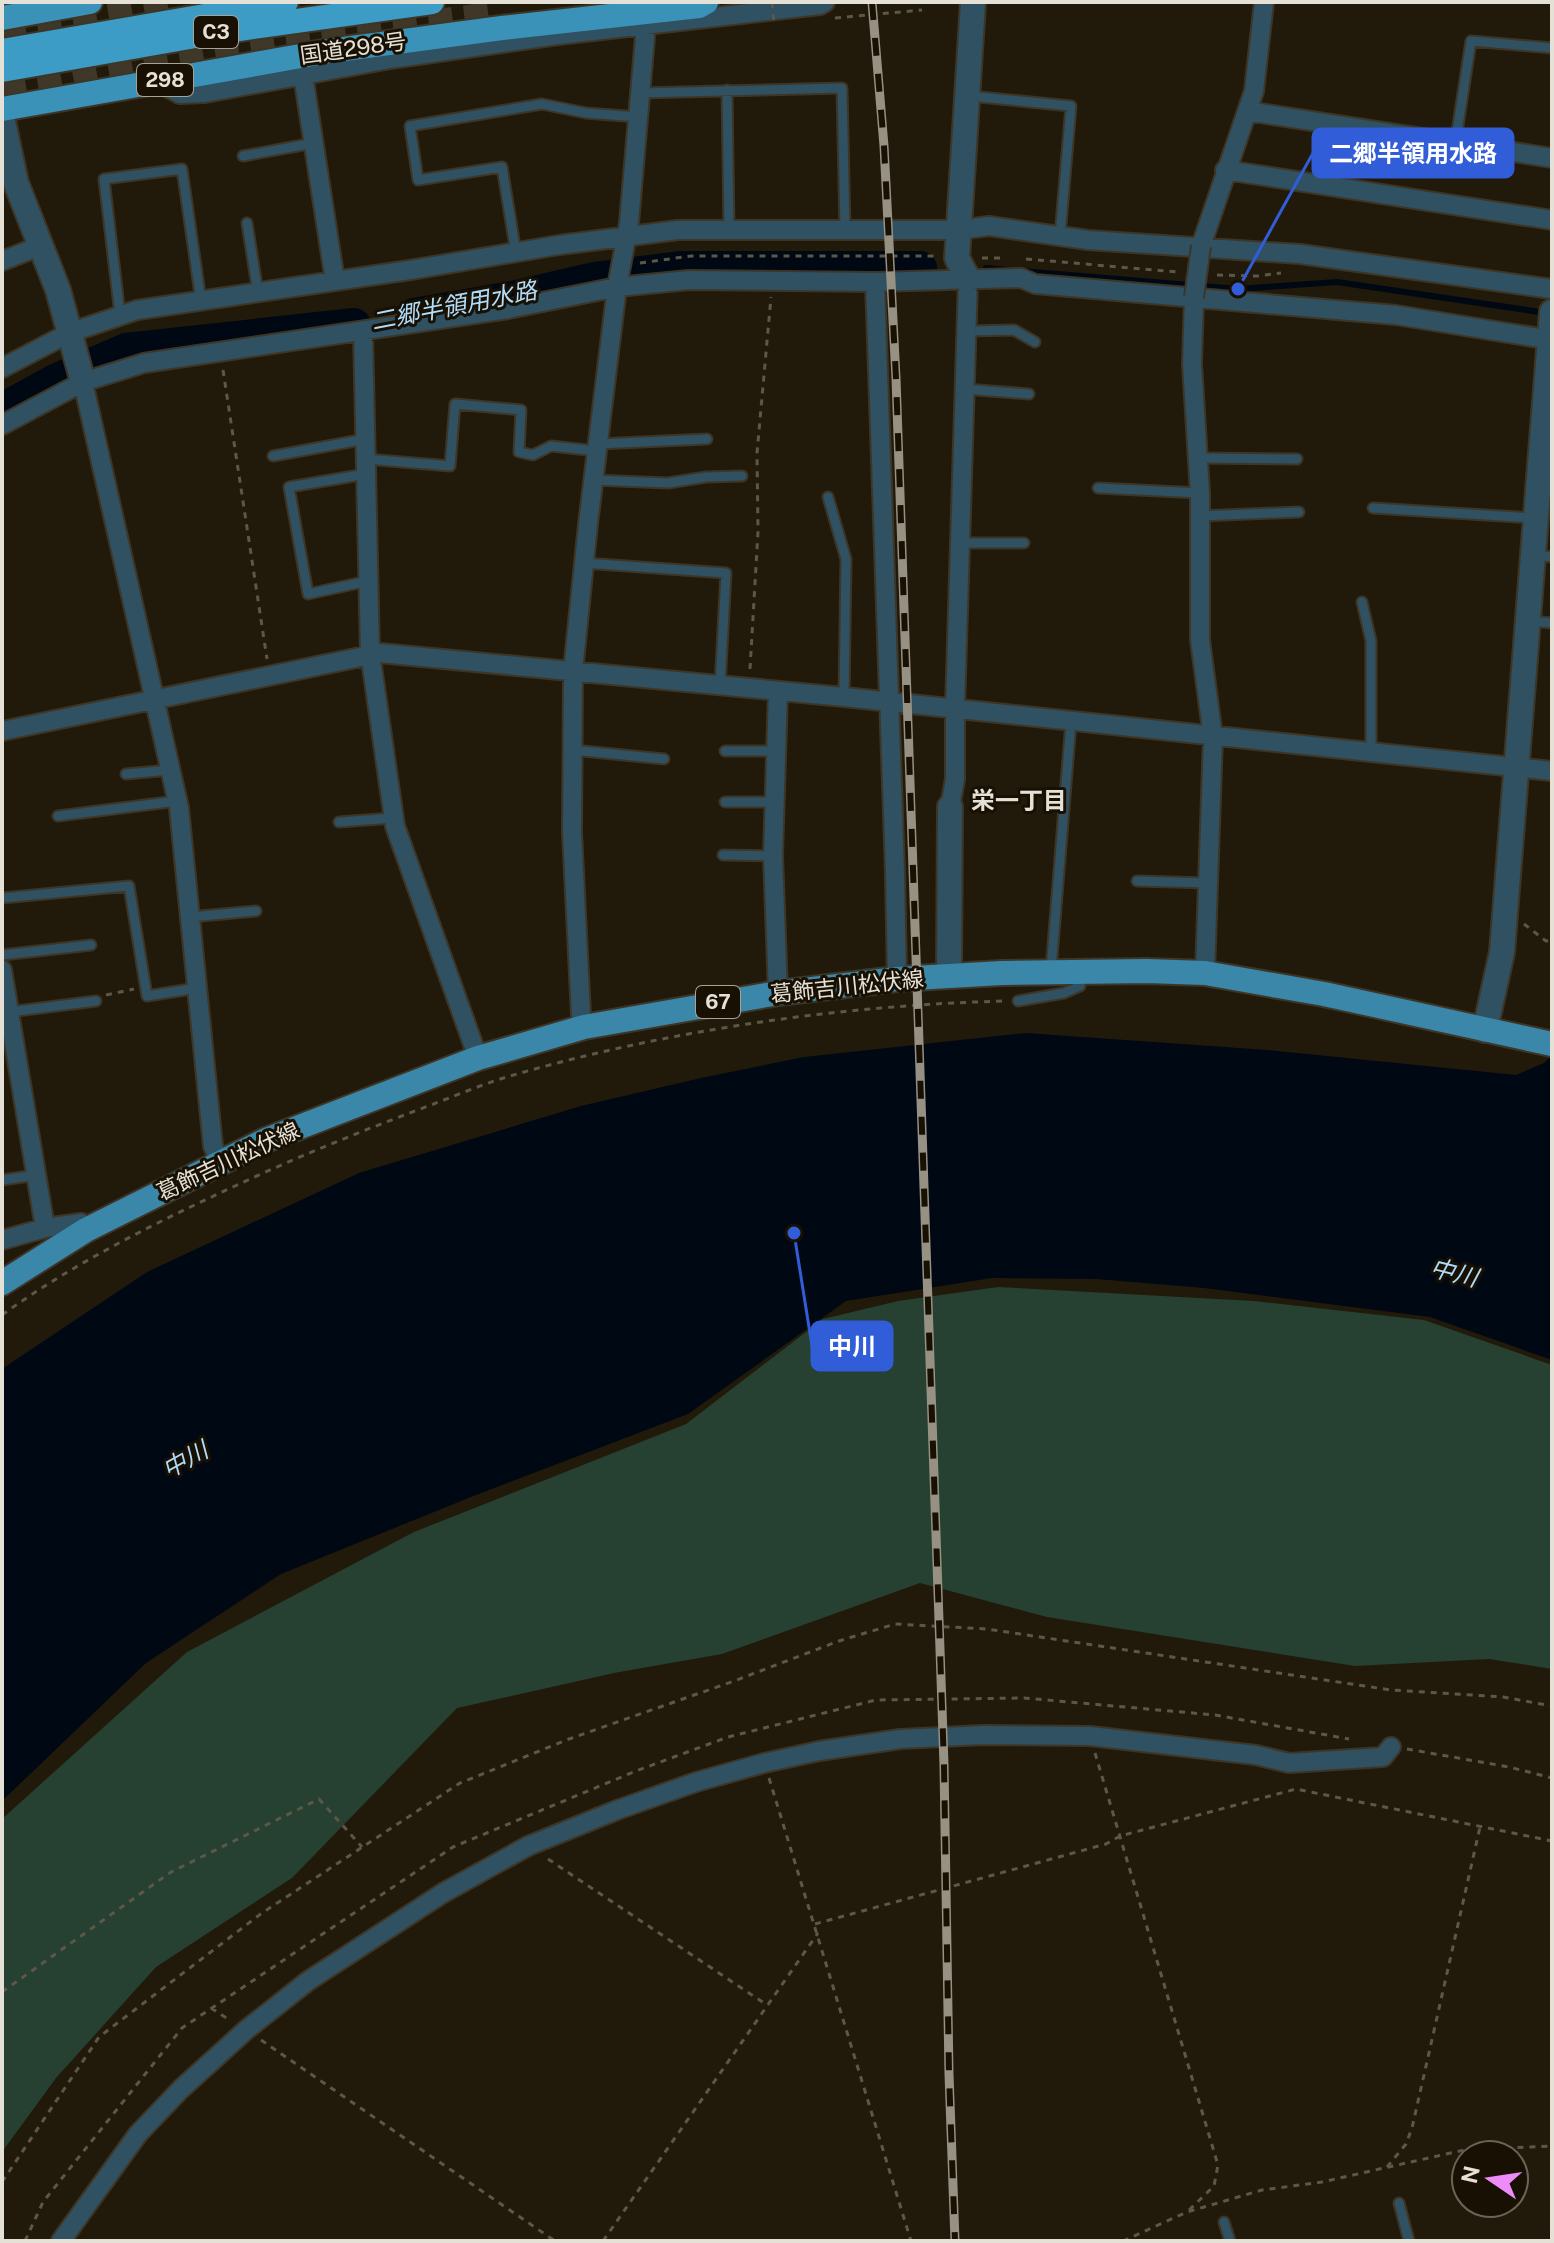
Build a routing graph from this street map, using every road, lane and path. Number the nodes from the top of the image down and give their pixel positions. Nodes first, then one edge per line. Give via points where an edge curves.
1 (286, 2) edge
2 (432, 2) edge
3 (600, 2) edge
4 (706, 2) edge
5 (772, 2) edge
6 (973, 2) edge
7 (1264, 2) edge
8 (84, 3) edge
9 (829, 10) edge
10 (922, 10) dead end
11 (498, 13) tunnel mouth
12 (2, 18) edge
13 (774, 24) dead end
14 (646, 25) junction
15 (1552, 48) edge
16 (2, 51) edge
17 (2, 70) edge
18 (303, 75) junction
19 (156, 81) junction
20 (727, 90) junction
21 (640, 93) junction
22 (965, 96) junction
23 (2, 109) edge
24 (1247, 111) junction
25 (2, 117) edge
26 (638, 117) junction
27 (314, 143) junction
28 (1455, 145) junction
29 (243, 156) dead end
30 (1552, 158) edge
31 (1225, 170) junction
32 (1552, 220) edge
33 (247, 223) dead end
34 (729, 229) junction
35 (845, 230) junction
36 (958, 230) junction
37 (1060, 237) junction
38 (40, 246) junction
39 (1201, 246) junction
40 (626, 250) junction
41 (516, 253) junction
42 (943, 257) dead end
43 (1013, 258) dead end
44 (1022, 259) dead end
45 (2, 261) edge
46 (972, 268) junction
47 (1292, 272) dead end
48 (1197, 274) junction
49 (335, 281) junction
50 (772, 282) junction
51 (875, 282) junction
52 (617, 287) junction
53 (1552, 289) edge
54 (258, 293) junction
55 (1194, 297) junction
56 (201, 301) junction
57 (120, 315) junction
58 (967, 331) junction
59 (1550, 331) edge
60 (363, 332) junction
61 (69, 333) junction
62 (1035, 342) dead end
63 (220, 351) junction
64 (2, 368) edge
65 (83, 382) junction
66 (965, 389) junction
67 (1029, 394) dead end
68 (2, 425) edge
69 (366, 439) junction
70 (707, 439) dead end
71 (598, 447) junction
72 (273, 456) dead end
73 (1198, 458) junction
74 (1297, 459) dead end
75 (366, 466) junction
76 (742, 476) dead end
77 (593, 480) junction
78 (1098, 488) dead end
79 (1200, 493) junction
80 (828, 497) dead end
81 (1373, 508) dead end
82 (1299, 512) dead end
83 (1200, 516) junction
84 (1534, 518) junction
85 (960, 543) junction
86 (1024, 543) dead end
87 (1542, 556) edge
88 (584, 563) junction
89 (368, 581) junction
90 (1362, 602) dead end
91 (1527, 620) junction
92 (1552, 623) edge
93 (370, 653) junction
94 (573, 671) junction
95 (270, 675) junction
96 (720, 686) junction
97 (749, 688) junction
98 (778, 691) junction
99 (844, 697) junction
100 (153, 699) junction
101 (889, 702) junction
102 (955, 709) junction
103 (1071, 722) junction
104 (2, 731) edge
105 (1213, 737) junction
106 (725, 751) dead end
107 (775, 751) junction
108 (571, 752) junction
109 (1371, 754) junction
110 (664, 759) dead end
111 (1517, 767) junction
112 (170, 770) junction
113 (1552, 771) edge
114 (126, 774) dead end
115 (177, 801) junction
116 (725, 802) dead end
117 (774, 802) junction
118 (950, 807) joint
119 (58, 816) dead end
120 (394, 818) junction
121 (339, 822) dead end
122 (723, 855) dead end
123 (773, 856) junction
124 (1137, 881) dead end
125 (1208, 883) junction
126 (2, 898) edge
127 (1506, 909) junction
128 (256, 911) dead end
129 (190, 917) junction
130 (1552, 940) edge
131 (91, 945) dead end
132 (2, 955) edge
133 (2, 970) edge
134 (1051, 972) junction
135 (1080, 972) junction
136 (1205, 973) junction
137 (949, 976) junction
138 (897, 979) junction
139 (146, 987) junction
140 (197, 988) junction
141 (778, 993) junction
142 (96, 1001) joint
143 (1018, 1001) joint
144 (9, 1012) junction
145 (584, 1027) junction
146 (1485, 1030) junction
147 (1552, 1044) edge
148 (478, 1058) junction
149 (220, 1162) junction
150 (36, 1175) junction
151 (2, 1180) edge
152 (45, 1228) junction
153 (86, 1230) junction
154 (2, 1240) edge
155 (2, 1283) edge
156 (2, 1315) edge
157 (1552, 1706) edge
158 (1090, 1736) junction
159 (1391, 1747) junction
160 (764, 1763) junction
161 (1552, 1778) edge
162 (1480, 1827) junction
163 (1120, 1836) junction
164 (1552, 1841) edge
165 (528, 1846) junction
166 (362, 1847) junction
167 (815, 1924) junction
168 (818, 1933) junction
169 (2, 1992) edge
170 (767, 2005) junction
171 (211, 2008) junction
172 (246, 2030) junction
173 (1552, 2146) edge
174 (1387, 2167) junction
175 (2, 2182) edge
176 (1399, 2203) dead end
177 (1187, 2212) junction
178 (1224, 2222) dead end
179 (25, 2241) edge
180 (61, 2241) edge
181 (555, 2241) edge
182 (603, 2241) edge
183 (911, 2241) edge
184 (1123, 2241) edge
185 (1230, 2241) edge
186 (1409, 2241) edge

1 - 16 highway, C3
2 - 17 highway, C3
3 - 11 highway
4 - 19 highway, 国道298号 / 298 via 329,51
5 - 13 path, bridge
6 - 22 street
7 - 24 street
8 - 12 highway
9 - 10 path
9 - 14 street via 820,5
14 - 18 street
14 - 21 street
15 - 28 lane via 1471,41
18 - 19 street via 205,93 180,94
18 - 27 street
19 - 23 highway, 国道298号 / 298
20 - 21 lane
20 - 34 lane
20 - 35 lane via 842,88
21 - 26 street
22 - 36 street
22 - 37 lane via 1071,106
24 - 28 street
24 - 31 street
25 - 38 street via 16,183
26 - 40 street
26 - 41 lane via 542,104 410,126 418,180 502,167
27 - 29 lane
27 - 49 street
28 - 30 street
31 - 32 street
31 - 39 street
33 - 54 lane
34 - 35 street
34 - 40 street via 678,230
35 - 36 street
36 - 37 street via 989,226
36 - 46 street via 957,258
37 - 39 street
38 - 45 street
38 - 61 street
39 - 48 street, bridge
39 - 53 street via 1370,262
40 - 41 street
40 - 42 path via 691,256
40 - 52 street
41 - 49 street
43 - 46 path
44 - 48 path
46 - 51 street
46 - 55 street via 1035,284
46 - 58 street
47 - 48 path
48 - 55 street, bridge
49 - 54 street
50 - 51 street
50 - 52 street via 689,280
50 - 97 path via 757,453
51 - 101 street
52 - 60 street
52 - 71 street
54 - 56 street
55 - 59 street
55 - 73 street
56 - 57 street
56 - 57 lane via 182,169 104,179
57 - 61 street
58 - 62 lane via 1014,330
58 - 66 street
59 - 84 street
60 - 63 street
60 - 69 street
61 - 64 street
61 - 65 street
63 - 65 street via 144,363
63 - 95 path
65 - 68 street
65 - 100 street
66 - 67 lane
66 - 85 street
69 - 72 lane
69 - 75 street
70 - 71 lane
71 - 75 lane via 519,452 521,410 455,404 450,466
71 - 77 street
73 - 74 lane
73 - 79 street
75 - 89 street
75 - 89 lane via 289,487 308,594
76 - 77 lane via 668,483
77 - 88 street
78 - 79 lane
79 - 83 street
80 - 99 lane via 846,559
81 - 84 lane
82 - 83 lane
83 - 105 street via 1200,640
84 - 87 street
85 - 86 lane
85 - 102 street
87 - 91 street
88 - 94 street
88 - 96 lane via 726,573
89 - 93 street
90 - 109 lane via 1371,641
91 - 92 lane
91 - 111 street
93 - 94 street
93 - 95 street
93 - 120 street
94 - 96 street
94 - 108 street
95 - 100 street
96 - 97 street
97 - 98 street
98 - 99 street
98 - 107 street
99 - 101 street
100 - 104 street
100 - 112 street
101 - 102 street
101 - 138 street
102 - 103 street
102 - 118 street
103 - 105 street
103 - 134 lane
105 - 109 street
105 - 125 street
106 - 107 lane
107 - 117 street
108 - 110 lane
108 - 145 street
109 - 111 street
111 - 113 street
111 - 127 street
112 - 114 lane
112 - 115 street
115 - 119 lane
115 - 129 street
116 - 117 lane
117 - 123 street
118 - 137 street
120 - 121 lane
120 - 148 street
122 - 123 lane
123 - 141 street
124 - 125 lane
125 - 136 street
126 - 139 lane via 129,886
127 - 130 path via 1546,941
127 - 146 street via 1500,970
128 - 129 lane
129 - 140 street
131 - 132 lane
133 - 144 street
134 - 135 main road, 葛飾吉川松伏線 / 67
134 - 137 main road, 葛飾吉川松伏線 / 67
135 - 136 main road, 葛飾吉川松伏線 / 67
135 - 143 lane via 1080,986 1072,990
136 - 146 main road, 葛飾吉川松伏線 / 67
137 - 138 main road, 葛飾吉川松伏線 / 67
138 - 141 main road, 葛飾吉川松伏線 / 67
139 - 140 lane via 147,996
139 - 142 path via 109,993
140 - 149 street via 213,1146
141 - 145 main road, 葛飾吉川松伏線 / 67
142 - 144 lane
143 - 156 path via 879,1009 706,1030 612,1048 507,1077 357,1132 153,1224
144 - 150 street
145 - 148 main road, 葛飾吉川松伏線 / 67
146 - 147 main road, 葛飾吉川松伏線 / 67
148 - 149 main road, 葛飾吉川松伏線 / 67
149 - 153 main road, 葛飾吉川松伏線 / 67
150 - 151 lane
150 - 152 street
152 - 153 street via 81,1223
152 - 154 street
153 - 155 main road, 葛飾吉川松伏線 / 67
157 - 166 path via 1503,1697 1391,1690 987,1629 895,1624 460,1783
158 - 159 street via 1289,1763 1383,1757
158 - 160 street via 900,1739
158 - 163 path
159 - 161 path
159 - 171 path via 1215,1715 1040,1699 876,1700 728,1737 453,1847
160 - 165 street via 696,1782
160 - 167 path
162 - 163 path via 1296,1789
162 - 164 path
162 - 174 path via 1412,2128
163 - 167 path
163 - 177 path via 1218,2165 1214,2186
165 - 170 path
165 - 172 street via 372,1938
166 - 169 path via 319,1799 171,1872
166 - 175 path via 262,1913 99,2037
167 - 168 path
168 - 170 path
168 - 183 path
170 - 182 path
171 - 172 path
171 - 179 path via 172,2040 43,2202
172 - 180 street via 138,2134
172 - 181 path
173 - 174 path via 1464,2150
174 - 177 path via 1262,2190
176 - 186 lane
177 - 184 path
178 - 185 lane

